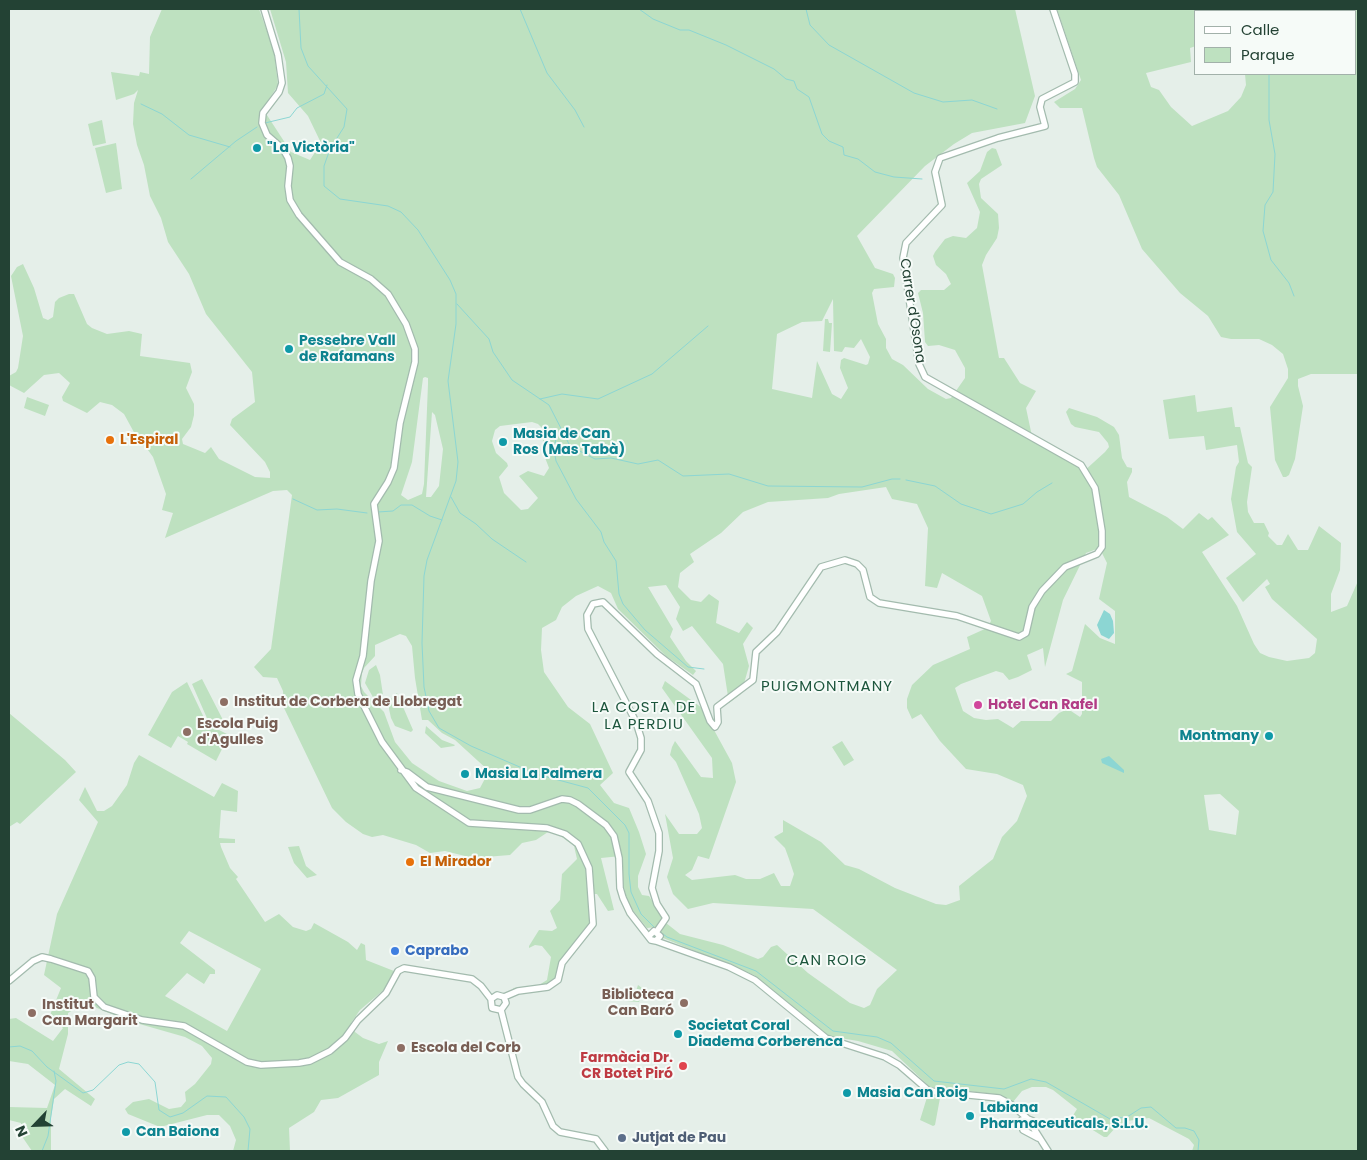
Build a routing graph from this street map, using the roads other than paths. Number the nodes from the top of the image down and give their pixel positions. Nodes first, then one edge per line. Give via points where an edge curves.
1 (264, 9) edge
2 (1053, 9) edge
3 (401, 770) junction
4 (654, 934) junction
5 (9, 981) edge
6 (504, 997) junction
7 (492, 999) junction
8 (501, 1010) junction
9 (1025, 1121) junction
10 (1032, 1131) junction
11 (605, 1151) edge
12 (1048, 1151) edge

1 - 3 street via 278,55 282,83 264,113 262,123 288,158 290,200 340,262 367,276 388,294 406,324 415,349 394,468 374,504 379,541 363,656 356,680 358,694 378,736
2 - 4 street, Carrer d'Osona via 1076,81 1042,99 1040,107 1045,126 940,158 935,172 942,204 909,239 903,258 923,374 1081,465 1095,488 1102,547 1098,554 1070,564 1061,571 1035,600 1026,633 1019,636 957,616 879,603 870,597 863,570 857,564 845,560 821,567 777,632 756,652 753,680 717,707 715,727 696,684 657,654 603,602 593,604 587,615 588,629 641,738 641,750 629,772 648,801 659,834 652,888 664,921
3 - 4 street via 427,787 520,810 530,810 562,799 578,804 614,836 622,898 630,913
3 - 6 street via 412,784 463,821 475,825 554,830 574,839 586,859 592,927 562,963 556,982 540,990 511,992
4 - 9 street via 665,943 755,980 826,1038 881,1055 929,1091 999,1098 1012,1105
5 - 7 street via 42,957 88,971 94,997 104,1006 142,1020 184,1026 247,1062 262,1064 310,1061 330,1050 345,1038 388,990 398,971 404,968 472,979
6 - 7 street via 498,995
6 - 8 street via 505,1005
7 - 8 street via 492,1008
8 - 11 street via 518,1077 523,1084 542,1102 560,1132 596,1139
9 - 10 street via 1023,1130
9 - 10 street via 1035,1123
10 - 12 street

